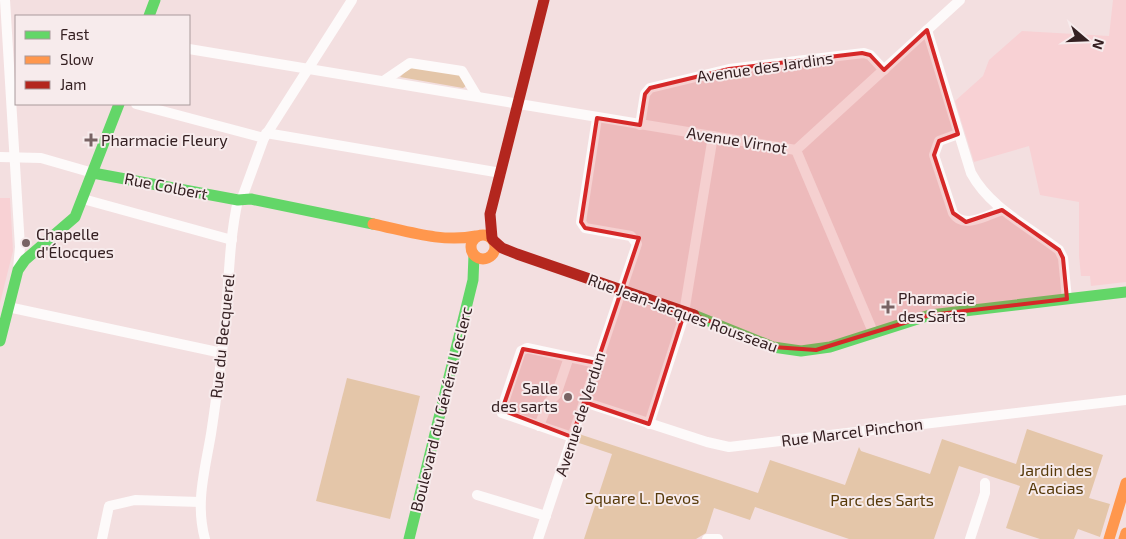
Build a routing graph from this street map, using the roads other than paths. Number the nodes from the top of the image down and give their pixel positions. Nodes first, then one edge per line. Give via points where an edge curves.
1 (5, 0) edge
2 (154, 0) edge
3 (352, 0) edge
4 (544, 0) edge
5 (960, 0) edge
6 (149, 15) edge
7 (927, 30) junction
8 (190, 49) edge
9 (308, 68) junction
10 (884, 70) junction
11 (385, 80) junction
12 (5, 88) edge
13 (477, 96) junction
14 (518, 103) junction
15 (119, 105) edge
16 (140, 105) edge
17 (597, 118) junction
18 (640, 125) junction
19 (958, 134) junction
20 (265, 135) junction
21 (713, 136) junction
22 (796, 150) junction
23 (0, 157) edge
24 (14, 158) junction
25 (94, 173) junction
26 (500, 173) junction
27 (83, 199) junction
28 (240, 199) junction
29 (1002, 210) junction
30 (490, 214) junction
31 (478, 236) junction
32 (438, 237) junction
33 (493, 239) junction
34 (232, 240) junction
35 (473, 254) junction
36 (488, 258) junction
37 (536, 261) junction
38 (18, 270) junction
39 (473, 280) junction
40 (622, 289) junction
41 (1126, 292) edge
42 (1068, 299) junction
43 (8, 307) junction
44 (684, 311) junction
45 (873, 332) junction
46 (0, 341) edge
47 (222, 353) junction
48 (569, 357) junction
49 (597, 363) junction
50 (1126, 400) edge
51 (584, 402) junction
52 (649, 424) junction
53 (539, 426) junction
54 (572, 437) junction
55 (985, 483) dead end
56 (1126, 483) edge
57 (477, 495) dead end
58 (200, 502) junction
59 (546, 516) junction
60 (1126, 533) edge
61 (102, 539) edge
62 (205, 539) edge
63 (409, 539) edge
64 (538, 539) edge
65 (707, 539) edge
66 (718, 539) edge
67 (970, 539) edge
68 (1109, 539) edge
69 (1124, 539) edge

1 - 12 street
2 - 6 street
3 - 9 street, Rue du Becquerel
4 - 14 street
5 - 7 street, Avenue Virnot
7 - 10 street, Avenue Virnot
7 - 19 street
8 - 9 street, Avenue Virnot
9 - 11 street, Avenue Virnot
9 - 20 street, Rue du Becquerel
10 - 18 street, Avenue des Jardins via 864,53 716,72 650,88 645,94
10 - 22 street, Avenue Virnot
11 - 13 street, Avenue Virnot
11 - 13 street via 410,63 462,71
12 - 24 street
13 - 14 street, Avenue Virnot
14 - 17 street, Avenue Virnot
14 - 26 street
15 - 25 street
16 - 20 street
17 - 18 street, Avenue Virnot
17 - 40 street, Avenue de Verdun via 581,222 586,228 628,235 636,240
18 - 21 street, Avenue Virnot
19 - 29 street via 974,179
19 - 29 street via 939,141 934,155 953,213 966,222
20 - 26 street
20 - 28 street, Rue du Becquerel
21 - 22 street, Avenue Virnot
21 - 44 street
22 - 45 street
23 - 24 street
24 - 25 street via 41,158
24 - 38 street via 20,246
25 - 27 street
25 - 28 street, Rue Colbert
26 - 30 street
27 - 34 street
27 - 38 street via 73,220 25,260
28 - 32 street
28 - 34 street, Rue du Becquerel
29 - 42 street via 1059,250
30 - 31 street
30 - 33 street
31 - 32 street via 461,239
31 - 33 street
31 - 35 street via 470,245
32 - 35 street via 467,248
33 - 36 street via 495,248
33 - 37 street, Rue Jean-Jacques Rousseau via 505,250
34 - 47 street, Rue du Becquerel
35 - 36 street via 480,259
35 - 39 street, Boulevard du Général Leclerc
36 - 37 street, Rue Jean-Jacques Rousseau
36 - 39 street, Boulevard du Général Leclerc
37 - 40 street, Rue Jean-Jacques Rousseau
38 - 43 street
39 - 63 street, Boulevard du Général Leclerc
40 - 44 street, Rue Jean-Jacques Rousseau
40 - 49 street, Avenue de Verdun
41 - 42 street, Rue Jean-Jacques Rousseau
42 - 45 street, Rue Jean-Jacques Rousseau via 930,315
43 - 46 street
43 - 47 street
44 - 45 street, Rue Jean-Jacques Rousseau via 773,347 792,350 823,349
44 - 52 street
47 - 58 street, Rue du Becquerel
48 - 49 street
48 - 53 street via 556,395 548,403
48 - 53 street via 527,348 520,351 502,410 504,414
49 - 51 street, Avenue de Verdun
50 - 52 street, Rue Marcel Pinchon via 729,446
51 - 52 street, Rue Marcel Pinchon
51 - 54 street, Avenue de Verdun
53 - 54 street
54 - 59 street, Avenue de Verdun
55 - 67 street via 985,493
56 - 68 street
57 - 59 street
58 - 61 street via 135,500 109,506
58 - 62 street, Rue du Becquerel
59 - 64 street, Avenue de Verdun
60 - 69 street
65 - 66 street

